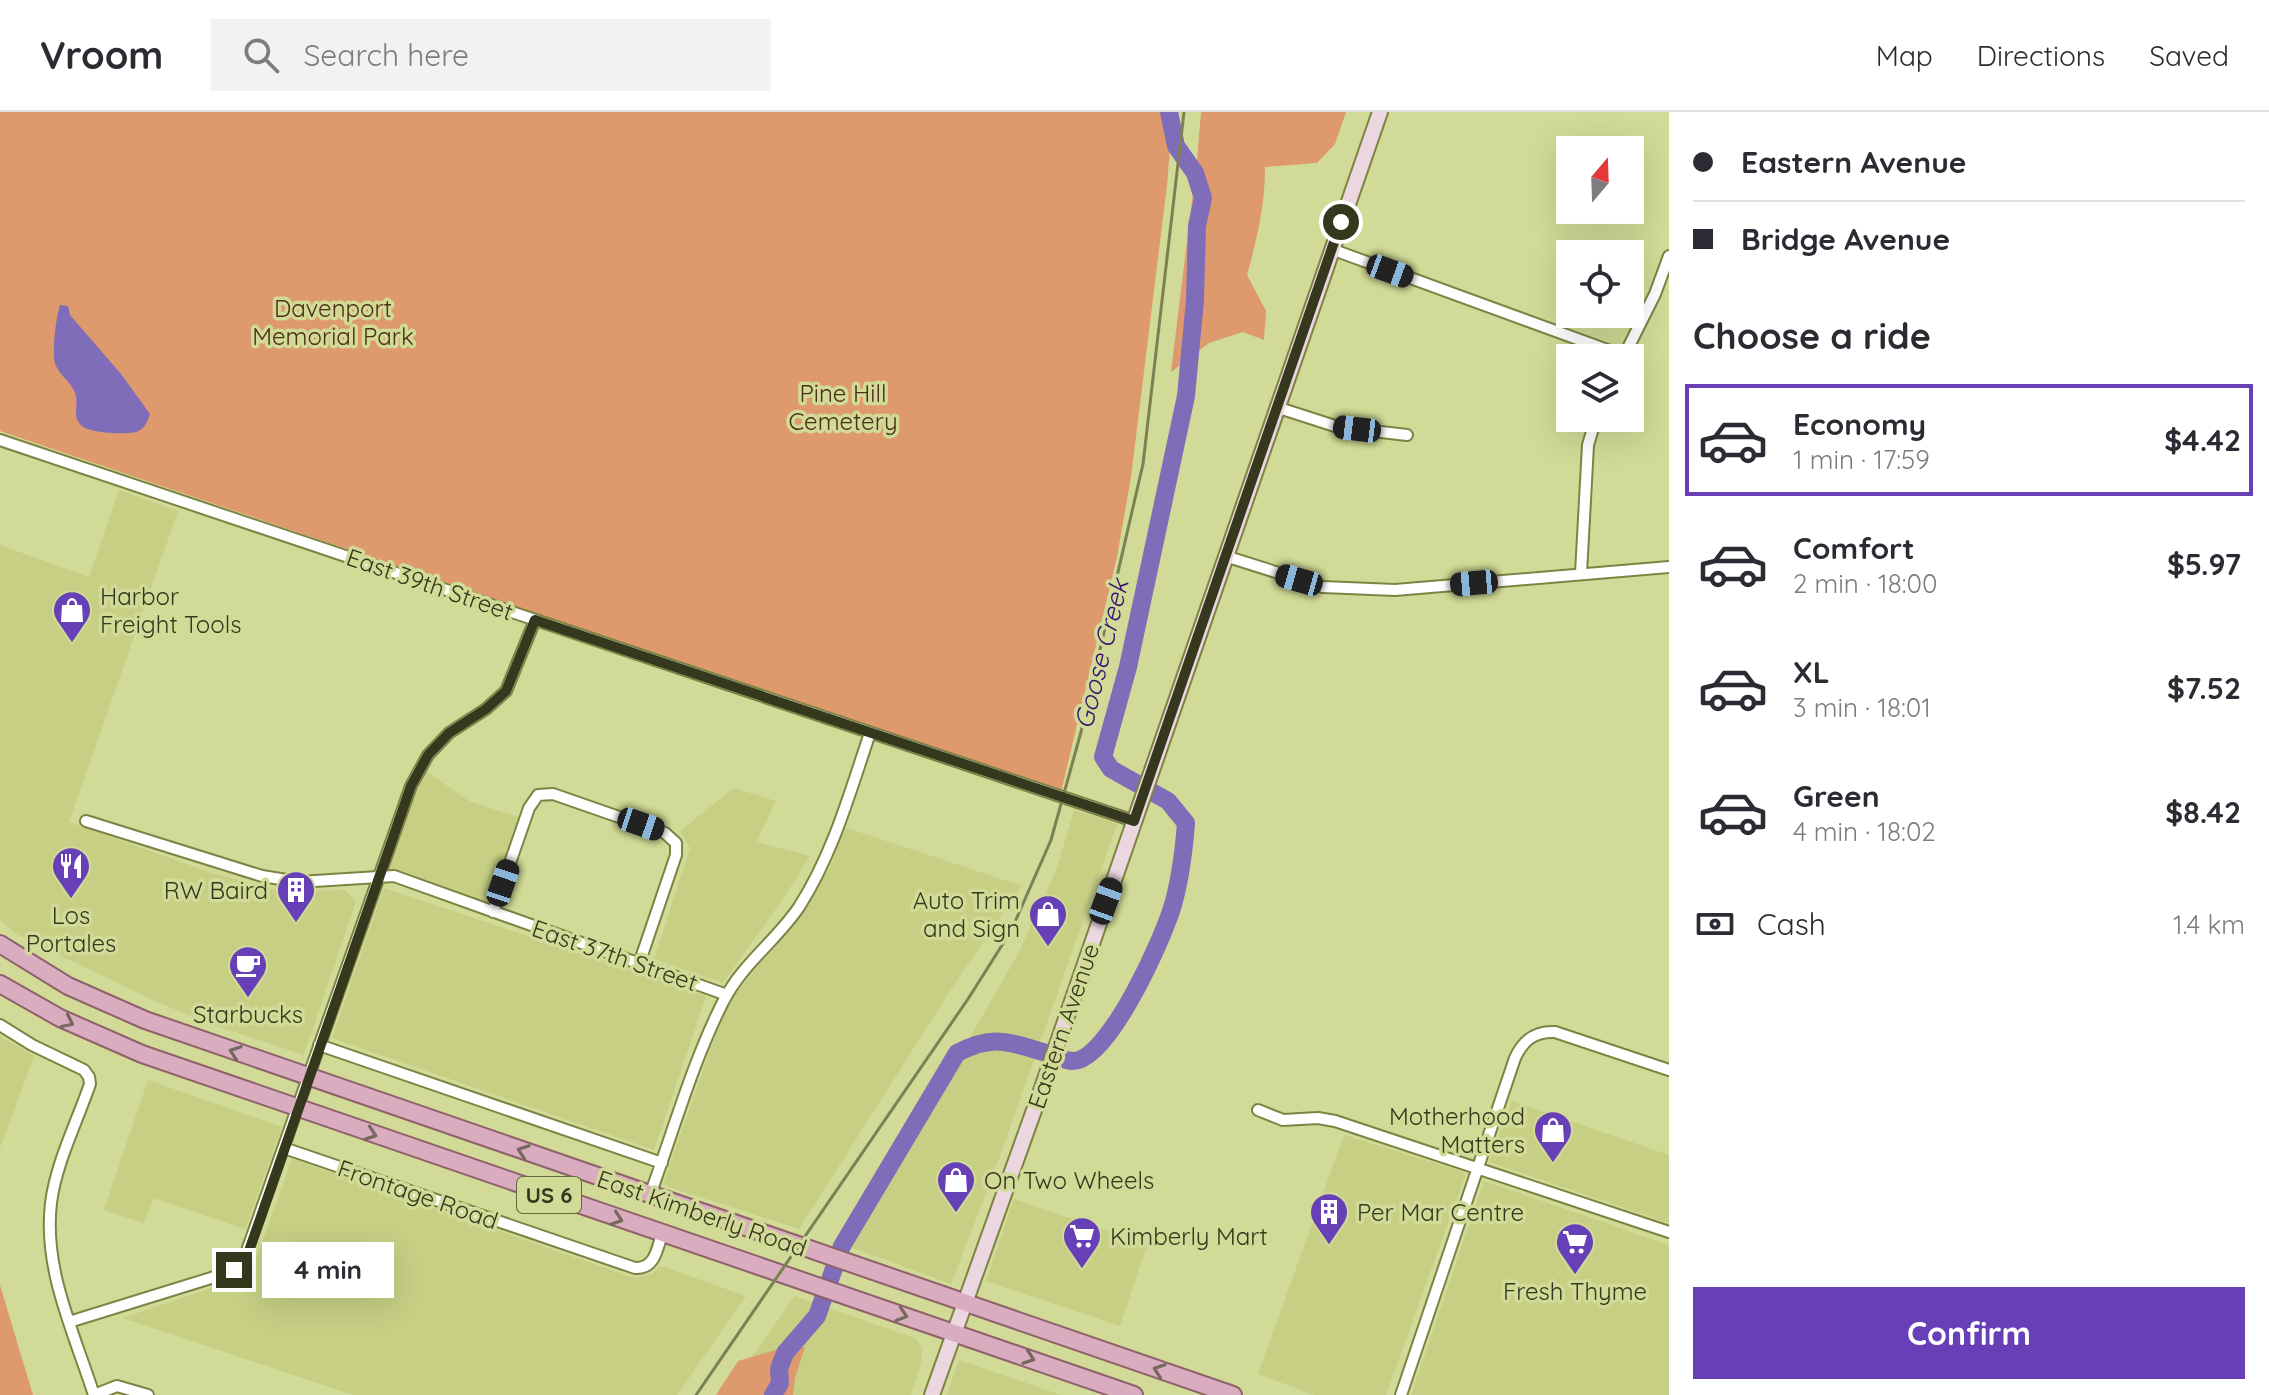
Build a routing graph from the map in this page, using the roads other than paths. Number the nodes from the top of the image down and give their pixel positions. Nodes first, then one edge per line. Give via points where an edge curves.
1 (1380, 112) edge
2 (1331, 249) junction
3 (1669, 256) edge
4 (1589, 344) edge
5 (1630, 344) edge
6 (1276, 407) junction
7 (1592, 432) edge
8 (1407, 435) dead end
9 (0, 440) edge
10 (1225, 556) junction
11 (1669, 567) edge
12 (1581, 573) junction
13 (535, 620) junction
14 (870, 733) junction
15 (86, 821) dead end
16 (1134, 821) junction
17 (379, 877) junction
18 (493, 912) junction
19 (0, 944) edge
20 (639, 964) junction
21 (0, 984) edge
22 (727, 995) junction
23 (0, 1025) edge
24 (319, 1045) junction
25 (1669, 1070) edge
26 (309, 1077) junction
27 (298, 1109) junction
28 (1258, 1110) dead end
29 (284, 1148) junction
30 (662, 1163) junction
31 (1477, 1167) junction
32 (650, 1195) junction
33 (1669, 1232) edge
34 (662, 1234) junction
35 (965, 1301) junction
36 (69, 1322) junction
37 (955, 1333) junction
38 (94, 1395) edge
39 (148, 1395) edge
40 (932, 1395) edge
41 (1134, 1395) edge
42 (1233, 1395) edge
43 (1401, 1395) edge

1 - 2 main road, Eastern Avenue
2 - 4 street
2 - 6 main road, Eastern Avenue
3 - 5 street
6 - 8 street via 1338,427
6 - 10 main road, Eastern Avenue
7 - 12 street
9 - 13 street, East 39th Street
10 - 12 street via 1323,587 1359,590
10 - 16 main road, Eastern Avenue
11 - 12 street
13 - 14 street, East 39th Street
13 - 17 street via 506,691 428,755 411,786
14 - 16 street, East 39th Street
14 - 22 street via 819,871 799,907
15 - 17 street, East 37th Street via 262,876 299,882
16 - 35 main road, Eastern Avenue
17 - 18 street, East 37th Street via 394,876
17 - 24 street
18 - 20 street, East 37th Street
18 - 20 street via 538,795 553,794 651,828 676,843 676,855
26 -> 19 main road, East Kimberly Road / US 6 via 106,1004
20 - 22 street, East 37th Street
21 -> 27 main road, East Kimberly Road / US 6 via 101,1038
22 - 30 street
23 - 36 street via 84,1070 90,1081 54,1189 50,1225 52,1259
24 - 26 street
24 - 30 street
25 - 31 street via 1555,1032 1529,1037 1515,1058
26 - 27 street
32 -> 26 main road, East Kimberly Road / US 6
27 - 29 street
27 -> 34 main road, East Kimberly Road / US 6
28 - 31 street via 1283,1120 1335,1121
29 - 34 street, Frontage Road via 643,1269 656,1255
29 - 36 street via 249,1251 234,1270
30 - 32 street
31 - 33 street
31 - 43 street
32 - 35 main road, East Kimberly Road / US 6
34 -> 37 main road, East Kimberly Road / US 6
35 - 37 main road, Eastern Avenue
42 -> 35 main road, East Kimberly Road / US 6
36 - 38 street
37 - 40 main road, Eastern Avenue
37 -> 41 main road, East Kimberly Road / US 6
38 - 39 street via 117,1386

